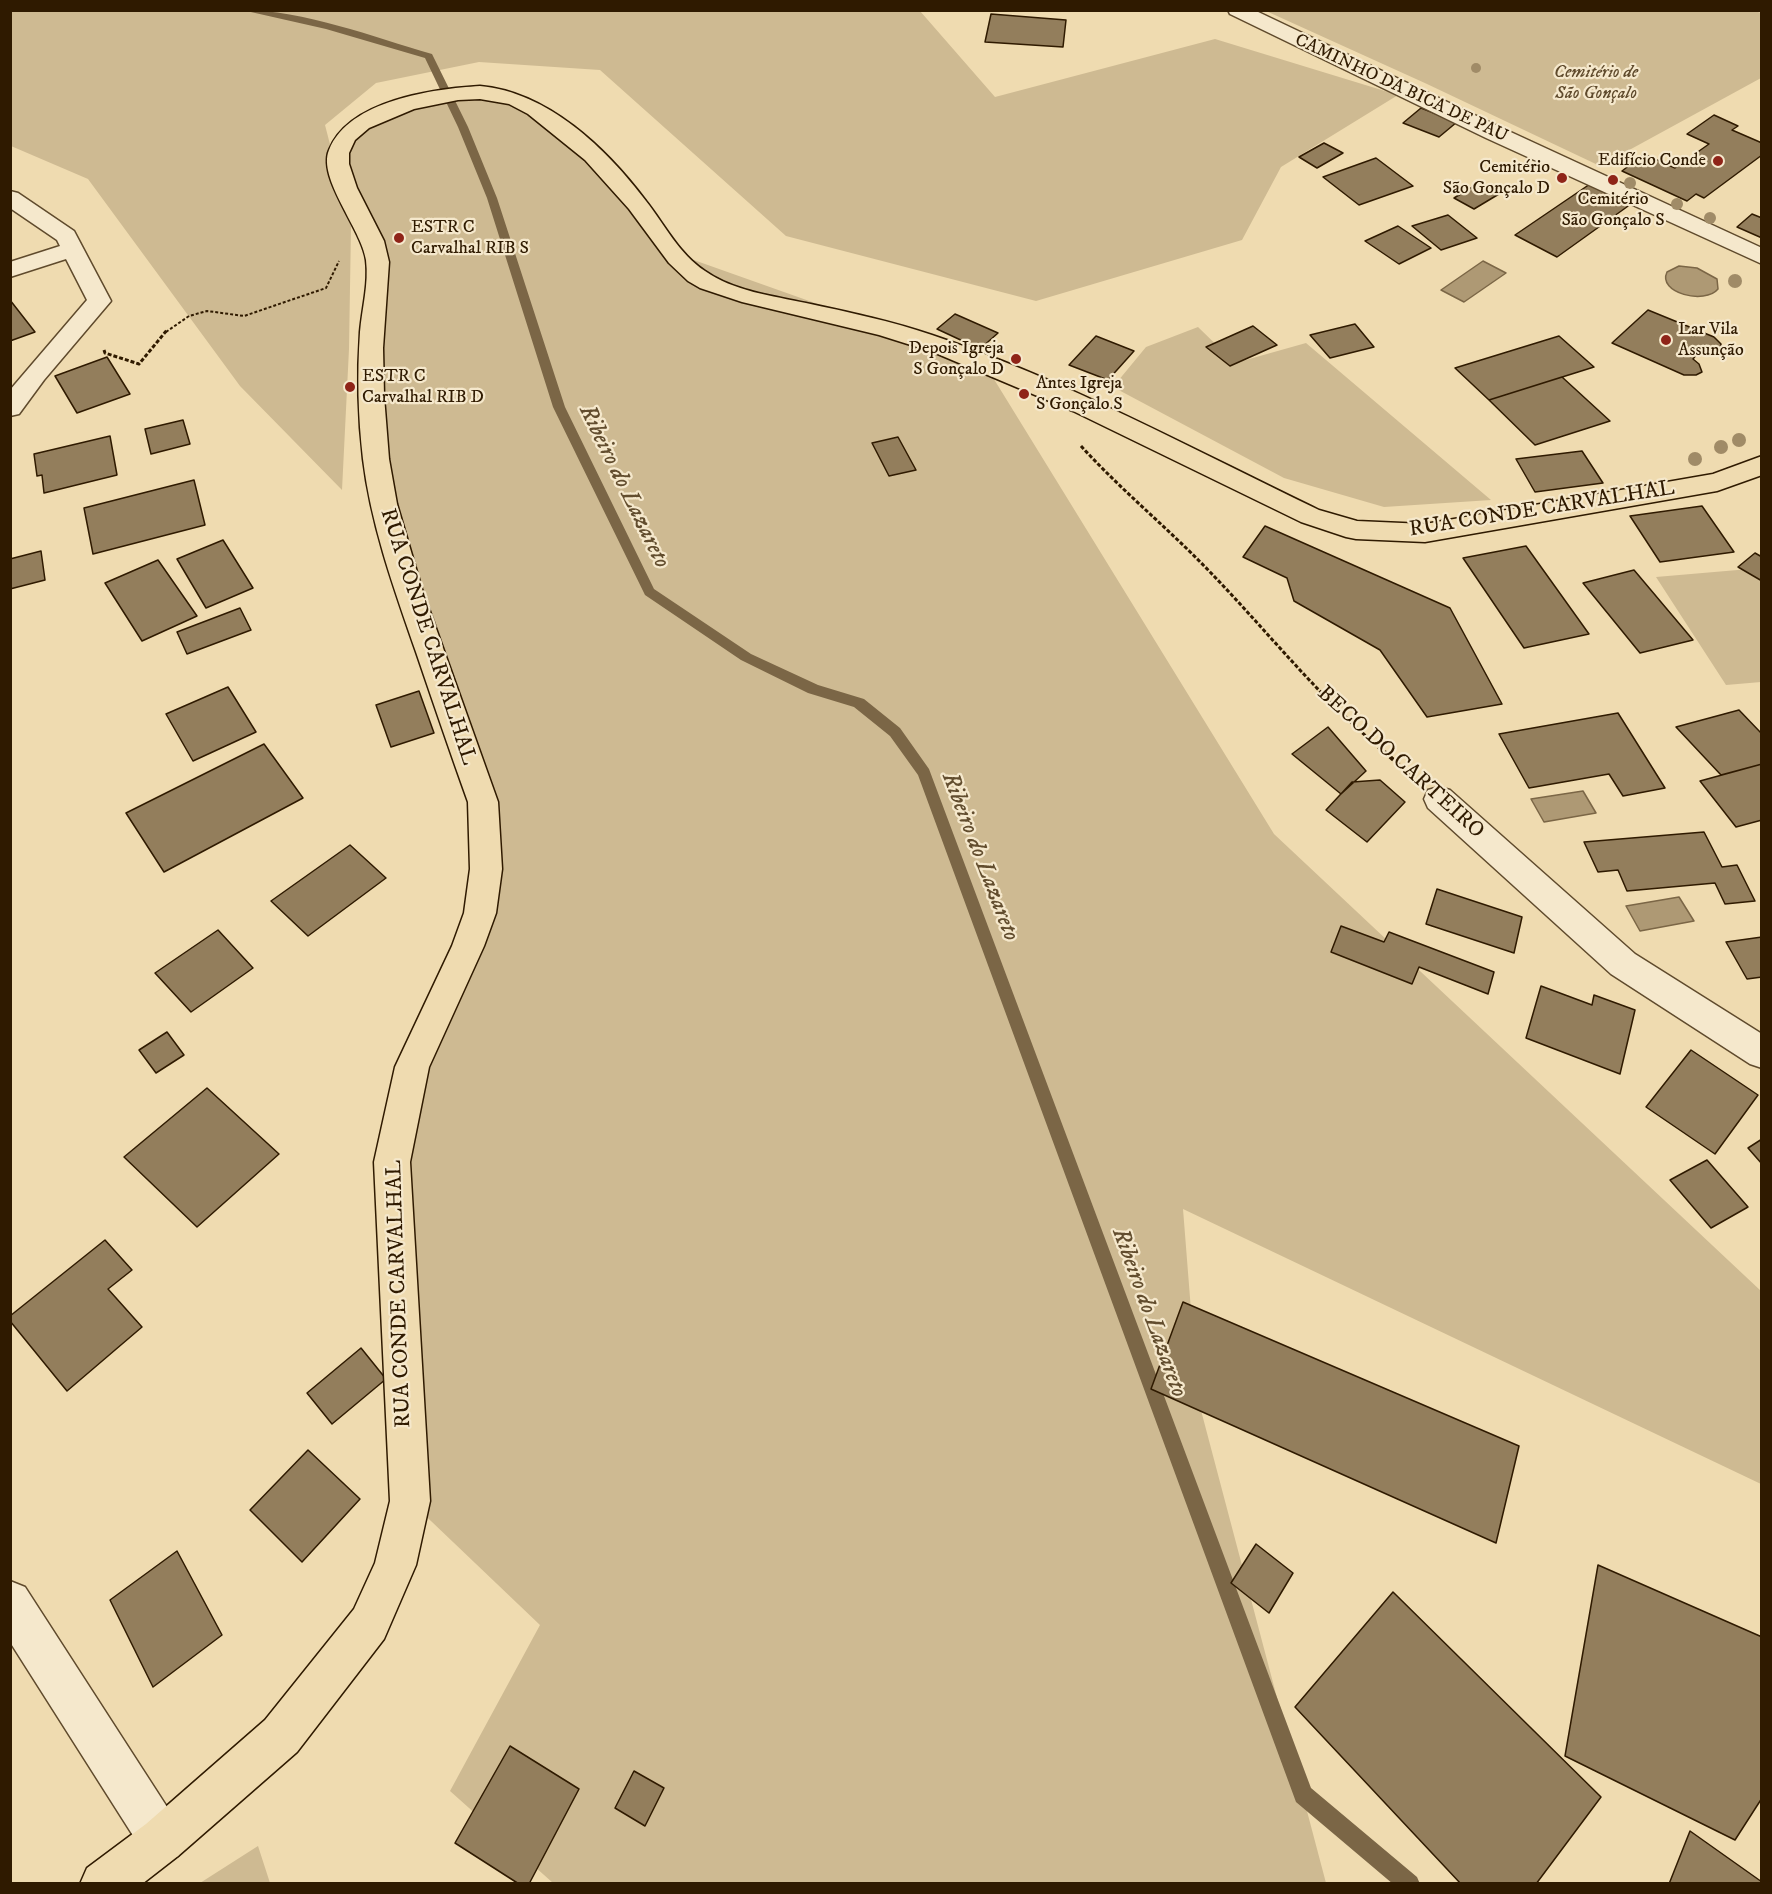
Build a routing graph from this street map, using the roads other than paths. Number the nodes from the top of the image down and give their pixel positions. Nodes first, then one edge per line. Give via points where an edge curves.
1 (1237, 10) edge
2 (10, 198) edge
3 (74, 249) junction
4 (1761, 257) edge
5 (10, 270) edge
6 (10, 408) edge
7 (1761, 465) edge
8 (1439, 799) road end
9 (1761, 1053) edge
10 (10, 1602) edge
11 (162, 1840) junction
12 (103, 1884) edge

1 - 4 street, CAMINHO DA BICA DE PAU
2 - 3 street via 66,236
3 - 5 street
3 - 6 street via 99,301
7 - 11 main road, RUA CONDE CARVALHAL via 1717,482 1425,532 1356,530 1310,516 1045,389 940,346 744,296 706,282 687,271 633,199 589,153 540,111 500,94 470,91 415,100 358,125 342,142 337,157 377,255 370,366 383,510 483,802 486,868 480,913 468,946 412,1068 392,1162 410,1501 394,1565 369,1624 281,1736
8 - 9 street, BECO DO CARTEIRO via 1623,964
10 - 11 street
11 - 12 main road, RUA CONDE CARVALHAL

